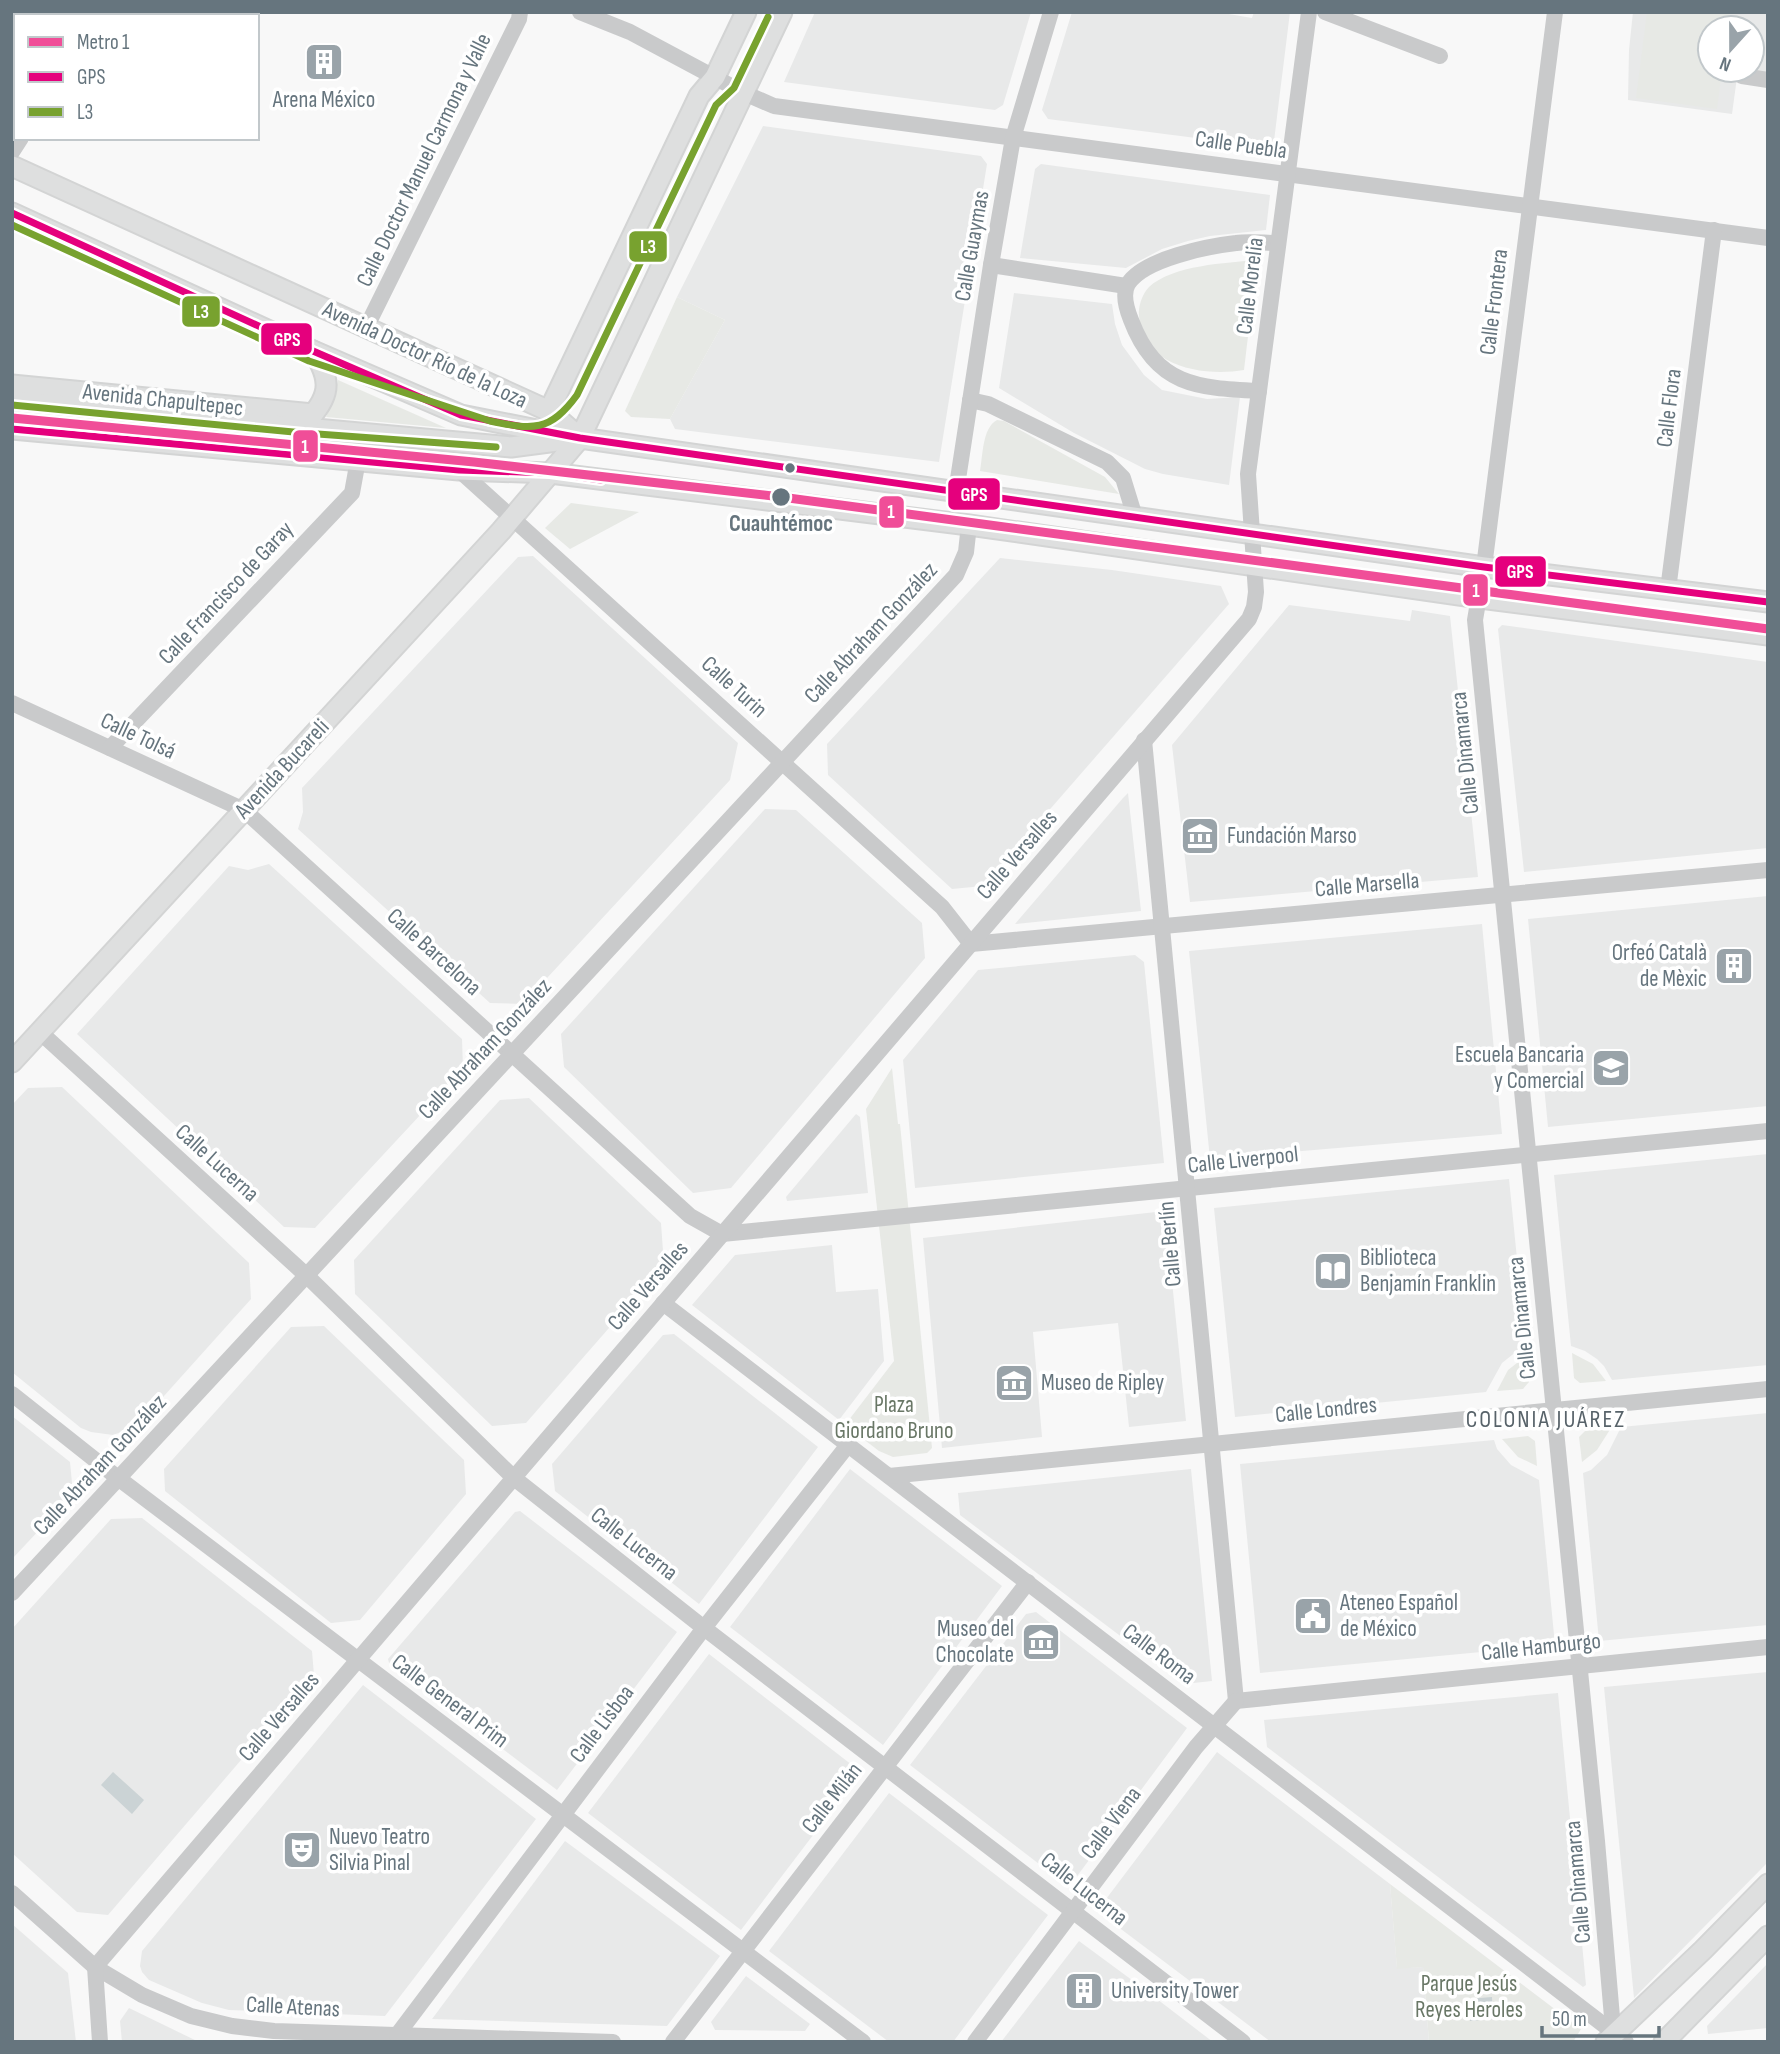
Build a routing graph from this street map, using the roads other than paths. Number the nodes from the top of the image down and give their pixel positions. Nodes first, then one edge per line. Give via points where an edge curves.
1 (580, 12) edge
2 (611, 12) edge
3 (746, 12) edge
4 (782, 12) edge
5 (1051, 12) edge
6 (1309, 12) edge
7 (1325, 12) edge
8 (1555, 12) edge
9 (522, 15) edge
10 (630, 32) junction
11 (1440, 56) dead end
12 (715, 77) junction
13 (744, 93) junction
14 (1013, 138) junction
15 (12, 166) edge
16 (1287, 174) junction
17 (1529, 206) junction
18 (12, 213) edge
19 (1714, 230) junction
20 (1768, 237) edge
21 (1278, 243) junction
22 (991, 265) junction
23 (1126, 286) junction
24 (366, 328) junction
25 (313, 351) junction
26 (12, 385) edge
27 (1259, 391) junction
28 (970, 400) junction
29 (12, 401) edge
30 (549, 411) junction
31 (306, 421) junction
32 (12, 429) edge
33 (580, 438) junction
34 (358, 460) junction
35 (459, 470) junction
36 (550, 473) junction
37 (956, 492) junction
38 (514, 517) junction
39 (1135, 517) junction
40 (969, 525) junction
41 (1251, 534) junction
42 (1253, 566) junction
43 (1484, 567) junction
44 (1668, 590) junction
45 (1480, 598) junction
46 (1768, 602) edge
47 (1768, 635) edge
48 (12, 703) edge
49 (1144, 740) junction
50 (110, 748) junction
51 (783, 762) junction
52 (244, 810) junction
53 (1768, 870) edge
54 (1502, 895) junction
55 (1162, 927) junction
56 (971, 944) junction
57 (40, 1032) junction
58 (512, 1054) junction
59 (12, 1062) edge
60 (1768, 1131) edge
61 (1529, 1155) junction
62 (1187, 1188) junction
63 (722, 1234) junction
64 (307, 1276) junction
65 (663, 1303) junction
66 (1768, 1389) edge
67 (12, 1394) edge
68 (1554, 1410) junction
69 (848, 1445) junction
70 (1212, 1445) junction
71 (889, 1476) junction
72 (118, 1478) junction
73 (514, 1478) junction
74 (1028, 1583) junction
75 (12, 1593) edge
76 (704, 1628) junction
77 (1768, 1647) edge
78 (358, 1660) junction
79 (1580, 1666) junction
80 (1236, 1701) junction
81 (1213, 1725) junction
82 (886, 1765) junction
83 (562, 1814) junction
84 (1768, 1884) edge
85 (12, 1893) edge
86 (1074, 1910) junction
87 (1768, 1936) edge
88 (743, 1951) junction
89 (95, 1967) junction
90 (397, 2035) junction
91 (1616, 2039) edge
92 (100, 2042) edge
93 (613, 2042) edge
94 (673, 2042) edge
95 (863, 2042) edge
96 (975, 2042) edge
97 (1243, 2042) edge
98 (1664, 2042) edge

1 - 10 street
2 - 10 street
3 - 12 main road
4 - 13 main road, Avenida Bucareli
5 - 14 street, Calle Guaymas
6 - 16 street, Calle Morelia
7 - 11 street
8 - 17 street, Calle Frontera
9 - 24 street, Calle Doctor Manuel Carmona y Valle
10 - 12 street, Calle Puebla
12 - 13 street, Calle Puebla
12 - 30 main road via 699,96
13 - 14 street, Calle Puebla via 774,106
13 - 33 main road, Avenida Bucareli
14 - 16 street, Calle Puebla
14 - 22 street, Calle Guaymas
15 - 24 main road, Avenida Doctor Río de la Loza
16 - 17 street, Calle Puebla
16 - 21 street, Calle Morelia
17 - 19 street, Calle Puebla
17 - 43 street, Calle Frontera
18 - 25 main road, Avenida Doctor Río de la Loza
19 - 20 street, Calle Puebla
19 - 44 street, Calle Flora
21 - 23 street via 1238,242 1204,249 1148,267
21 - 27 street, Calle Morelia
22 - 23 street
22 - 28 street, Calle Guaymas
23 - 27 street via 1125,302 1141,346 1162,369 1189,383
24 - 30 main road, Avenida Doctor Río de la Loza
25 - 31 main road via 327,388 324,401
25 - 33 main road, Avenida Doctor Río de la Loza via 461,415
26 - 31 main road, Avenida Chapultepec
27 - 41 street, Calle Morelia via 1248,474
28 - 37 street, Calle Guaymas
28 - 39 street via 988,404 1107,461 1123,478
29 - 31 main road, Avenida Chapultepec
30 - 33 main road, Avenida Doctor Río de la Loza
31 - 33 main road, Avenida Chapultepec via 511,447
32 - 34 main road, Avenida Chapultepec
33 - 36 main road, Avenida Bucareli
33 - 37 main road, Avenida Chapultepec
34 - 35 main road, Avenida Chapultepec
34 - 50 street, Calle Francisco de Garay via 352,492
35 - 36 main road, Avenida Chapultepec
35 - 38 street, Calle Turin
36 - 38 main road, Avenida Bucareli
36 - 40 main road, Avenida Chapultepec
37 - 39 main road, Avenida Chapultepec
38 - 51 street, Calle Turin
38 - 52 main road, Avenida Bucareli
39 - 41 main road, Avenida Chapultepec
40 - 42 main road, Avenida Chapultepec
40 - 51 street, Calle Abraham González via 966,552 956,575
41 - 42 street, Calle Morelia
41 - 43 main road, Avenida Chapultepec
42 - 45 main road, Avenida Chapultepec
42 - 49 street, Calle Versalles via 1256,592 1249,619
43 - 44 main road, Avenida Chapultepec
43 - 45 street, Calle Frontera
44 - 46 main road, Avenida Chapultepec
45 - 47 main road, Avenida Chapultepec
45 - 54 street, Calle Dinamarca via 1475,620
48 - 50 street, Calle Tolsá
49 - 55 street, Calle Berlín
49 - 56 street, Calle Versalles
50 - 52 street, Calle Tolsá
51 - 56 street, Calle Turin via 942,907
51 - 58 street, Calle Abraham González
52 - 57 main road, Avenida Bucareli
52 - 58 street, Calle Barcelona
53 - 54 street, Calle Marsella
54 - 55 street, Calle Marsella
54 - 61 street, Calle Dinamarca
55 - 56 street, Calle Marsella
55 - 62 street, Calle Berlín
56 - 63 street, Calle Versalles
57 - 59 main road, Avenida Bucareli
57 - 64 street, Calle Lucerna
58 - 63 street, Calle Barcelona via 690,1216
58 - 64 street, Calle Abraham González
60 - 61 street, Calle Liverpool
61 - 62 street, Calle Liverpool
61 - 68 street, Calle Dinamarca
62 - 63 street, Calle Liverpool
62 - 70 street, Calle Berlín
63 - 65 street, Calle Versalles
64 - 72 street, Calle Abraham González
64 - 73 street, Calle Lucerna
65 - 69 street, Calle Roma
65 - 73 street, Calle Versalles
66 - 68 street, Calle Londres
67 - 72 street, Calle General Prim
68 - 70 street, Calle Londres
68 - 79 street, Calle Dinamarca
69 - 71 street, Calle Roma
69 - 76 street, Calle Lisboa
70 - 71 street, Calle Londres
70 - 80 street, Calle Berlín
71 - 74 street, Calle Roma
72 - 75 street, Calle Abraham González
72 - 78 street, Calle General Prim
73 - 76 street, Calle Lucerna
73 - 78 street, Calle Versalles
74 - 81 street, Calle Roma
74 - 82 street, Calle Milán
76 - 82 street, Calle Lucerna
76 - 83 street, Calle Lisboa
77 - 79 street, Calle Hamburgo
78 - 83 street, Calle General Prim
78 - 89 street, Calle Versalles
79 - 80 street, Calle Hamburgo
79 - 91 street, Calle Dinamarca
80 - 81 street, Calle Viena
81 - 86 street, Calle Viena
81 - 91 street, Calle Roma
82 - 86 street, Calle Lucerna
82 - 88 street, Calle Milán
83 - 88 street, Calle General Prim
83 - 90 street, Calle Lisboa
84 - 91 main road
85 - 89 street, Calle Atenas
86 - 96 street, Calle Viena
86 - 97 street, Calle Lucerna
87 - 98 main road
88 - 94 street, Calle Milán
88 - 95 street, Calle General Prim
89 - 90 street, Calle Atenas via 142,1995 191,2016 232,2026
89 - 92 street
90 - 93 street, Calle Atenas

